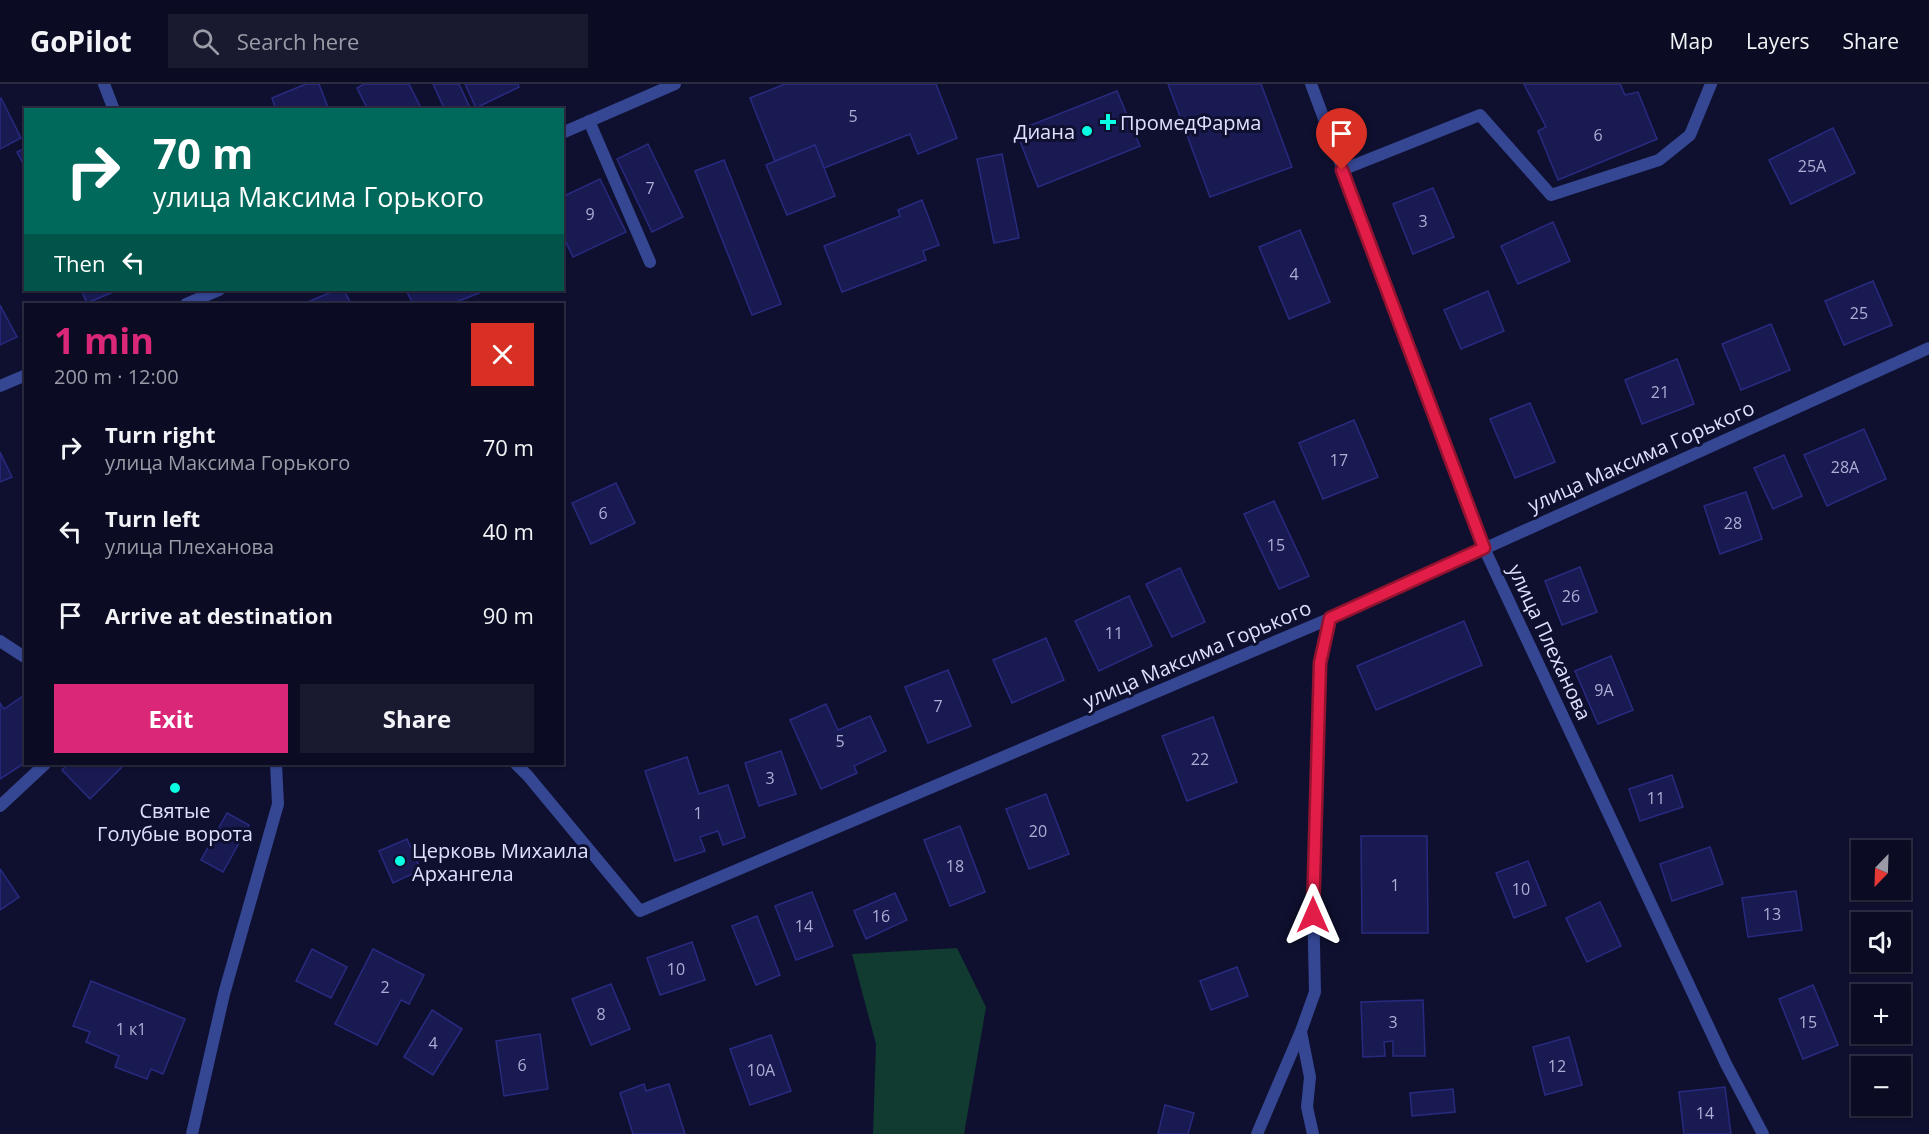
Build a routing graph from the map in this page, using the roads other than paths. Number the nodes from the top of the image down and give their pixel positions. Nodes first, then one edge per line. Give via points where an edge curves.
1 (104, 84) edge
2 (675, 84) edge
3 (1311, 84) edge
4 (1711, 84) edge
5 (113, 108) edge
6 (589, 121) junction
7 (564, 132) edge
8 (1342, 170) junction
9 (650, 262) dead end
10 (207, 296) edge
11 (189, 303) edge
12 (1929, 348) edge
13 (24, 376) edge
14 (0, 386) edge
15 (1484, 548) junction
16 (1330, 618) junction
17 (0, 641) edge
18 (24, 657) edge
19 (44, 765) edge
20 (276, 765) edge
21 (517, 765) edge
22 (0, 806) edge
23 (1301, 1031) junction
24 (192, 1134) edge
25 (1257, 1134) edge
26 (1313, 1134) edge
27 (1763, 1134) edge

1 - 5 street
2 - 6 street
3 - 8 street, улица Плеханова
4 - 8 street via 1690,135 1659,160 1551,195 1480,115
6 - 7 street
6 - 9 street
8 - 15 street, улица Плеханова
10 - 11 street
12 - 15 street, улица Максима Горького
13 - 14 street
15 - 16 street, улица Максима Горького
15 - 27 street, улица Плеханова via 1726,1064
16 - 21 street, улица Максима Горького via 640,911
16 - 23 street via 1320,663 1313,896 1315,992
17 - 18 street
19 - 22 street
20 - 24 street via 278,804 224,994
23 - 25 street
23 - 26 street via 1310,1077 1307,1107

